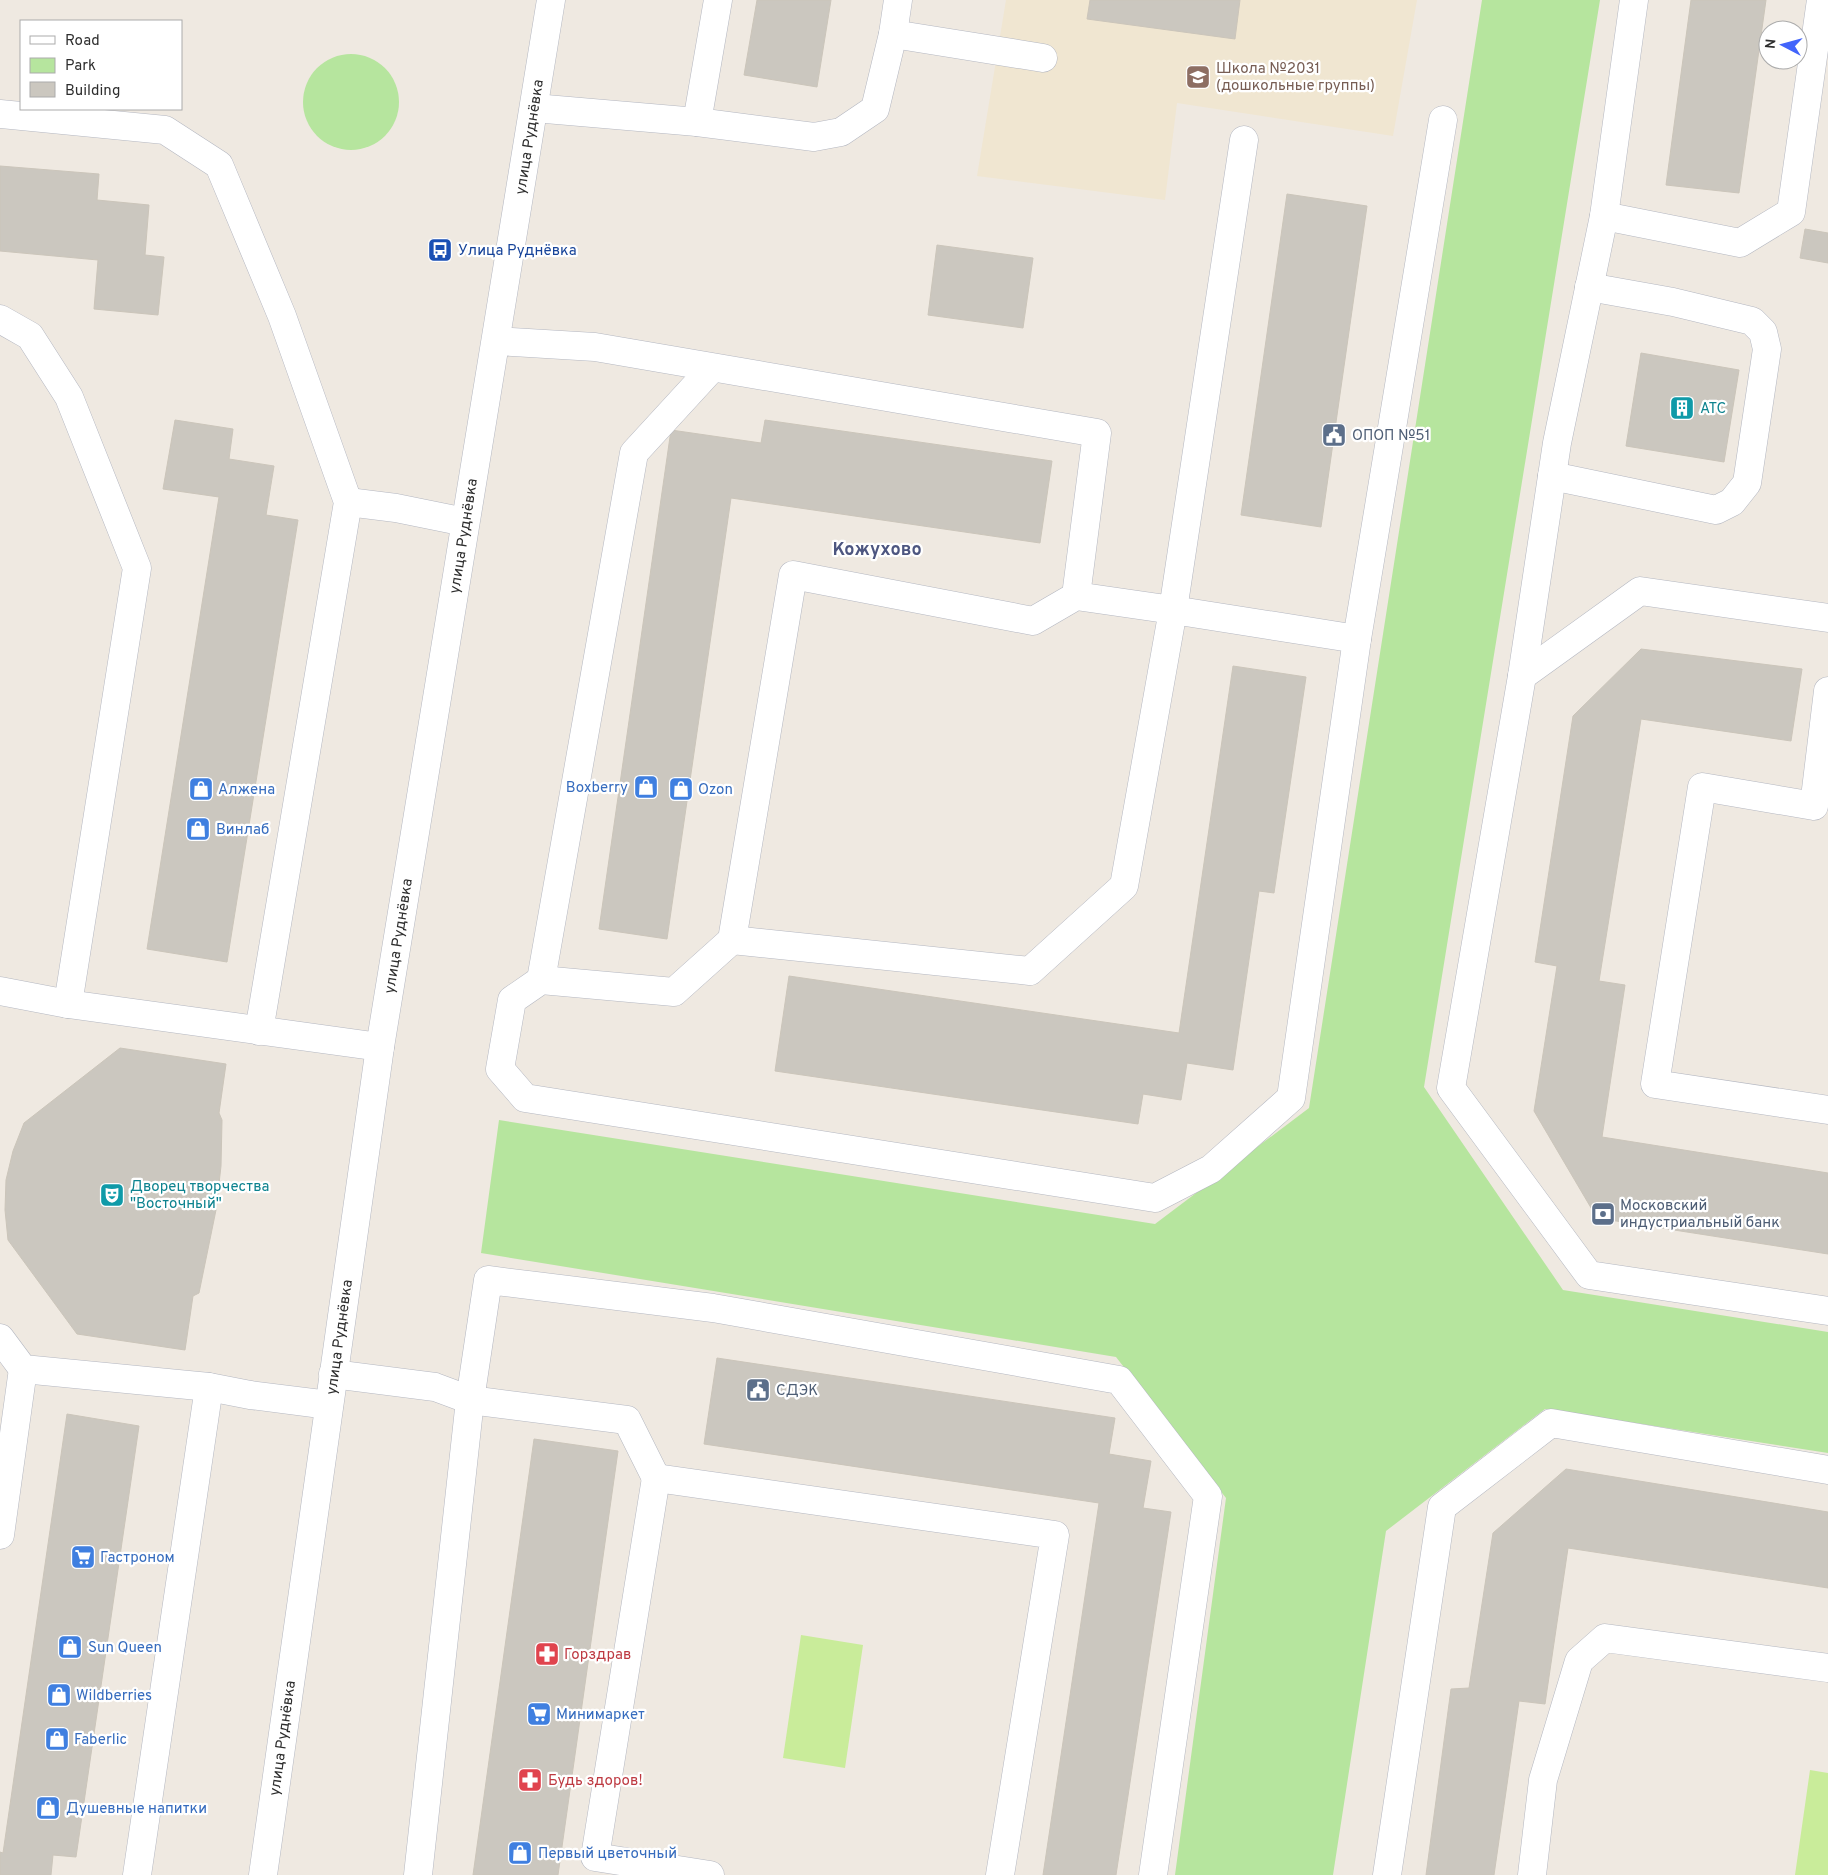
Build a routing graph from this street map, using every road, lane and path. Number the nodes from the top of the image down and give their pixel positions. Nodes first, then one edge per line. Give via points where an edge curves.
1 (551, 0) edge
2 (718, 0) edge
3 (898, 0) edge
4 (1634, 0) edge
5 (1821, 0) edge
6 (893, 34) junction
7 (1043, 58) dead end
8 (534, 108) junction
9 (0, 114) edge
10 (1443, 120) dead end
11 (697, 122) junction
12 (1244, 140) dead end
13 (1604, 216) junction
14 (1589, 286) junction
15 (0, 319) edge
16 (496, 341) junction
17 (712, 368) junction
18 (1552, 476) junction
19 (348, 502) junction
20 (465, 522) junction
21 (1076, 596) junction
22 (1173, 610) junction
23 (1828, 618) edge
24 (1357, 639) junction
25 (1522, 676) junction
26 (1828, 692) edge
27 (732, 940) junction
28 (541, 980) junction
29 (0, 991) edge
30 (68, 1004) junction
31 (259, 1031) junction
32 (380, 1048) junction
33 (1828, 1110) edge
34 (1828, 1311) edge
35 (0, 1338) edge
36 (23, 1369) junction
37 (333, 1374) junction
38 (210, 1388) junction
39 (470, 1400) junction
40 (328, 1405) junction
41 (1828, 1470) edge
42 (656, 1478) junction
43 (0, 1535) edge
44 (1828, 1668) edge
45 (137, 1875) edge
46 (263, 1875) edge
47 (418, 1875) edge
48 (710, 1875) edge
49 (1000, 1875) edge
50 (1153, 1875) edge
51 (1388, 1875) edge
52 (1532, 1875) edge

1 - 8 street, улица Руднёвка
2 - 11 street
3 - 6 street
4 - 13 street
5 - 13 street via 1791,212 1740,243
6 - 7 street
6 - 11 street via 875,109 840,132 814,138
8 - 11 street
8 - 16 street, улица Руднёвка
9 - 19 street via 164,130 220,165 282,316
10 - 24 street
12 - 22 street
13 - 14 street
14 - 18 street
14 - 18 street via 1752,321 1763,332 1767,349 1748,483 1732,502 1716,510
15 - 30 street via 30,336 69,397 137,568
16 - 17 street via 595,347
16 - 20 street, улица Руднёвка
17 - 21 street via 1097,433
17 - 28 street via 634,453
18 - 25 street
19 - 20 street
19 - 31 street
20 - 32 street, улица Руднёвка
21 - 22 street
21 - 27 street via 1033,621 793,575
22 - 24 street
22 - 27 street via 1124,886 1030,971
23 - 25 street via 1640,591
24 - 28 street via 1291,1098 1211,1169 1155,1198 524,1098 500,1069 512,1000
25 - 34 street via 1451,1088 1589,1275
26 - 33 street via 1814,806 1702,787 1655,1084
27 - 28 street via 674,992
29 - 30 street
30 - 31 street
31 - 32 street
32 - 37 street, улица Руднёвка
35 - 36 street
36 - 38 street
36 - 43 street
37 - 39 street via 435,1387
37 - 40 street, улица Руднёвка
38 - 40 street
38 - 45 street
39 - 42 street via 627,1420
39 - 47 street
39 - 50 street via 488,1280 713,1308 1119,1380 1208,1496
40 - 46 street, улица Руднёвка
41 - 51 street via 1551,1423 1442,1507
42 - 48 street via 595,1857
42 - 49 street via 1055,1535
44 - 52 street via 1605,1638 1579,1662 1543,1780

